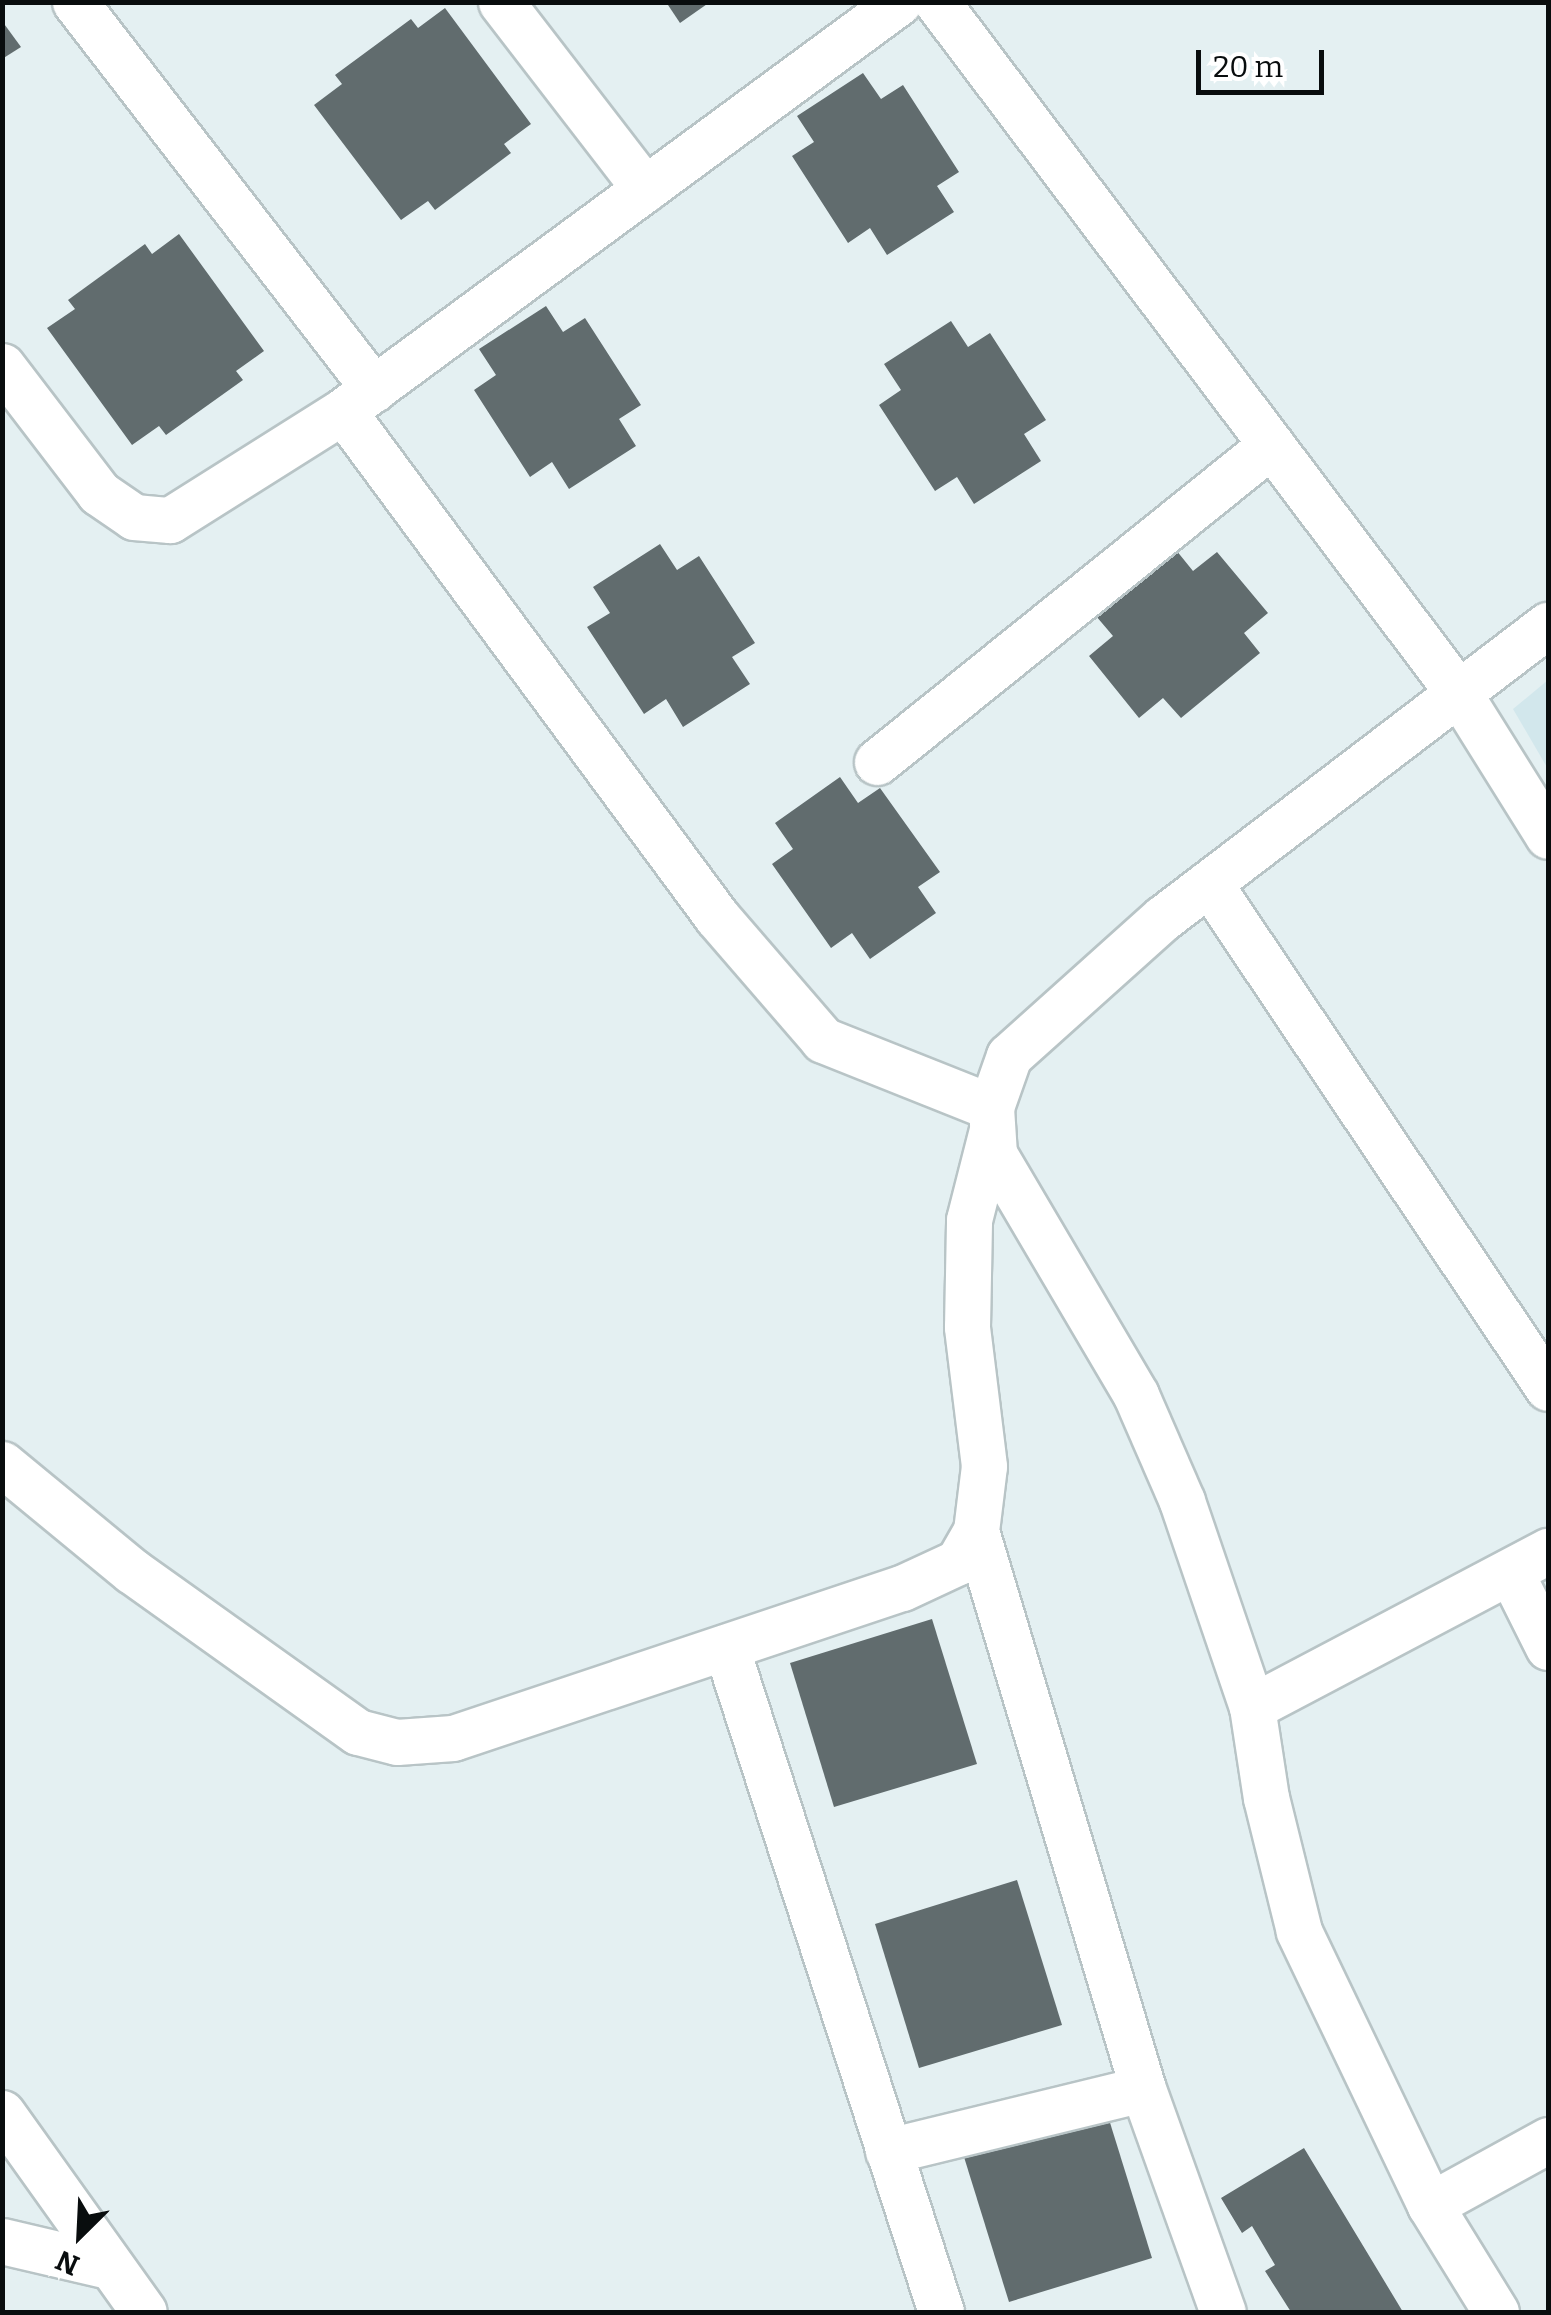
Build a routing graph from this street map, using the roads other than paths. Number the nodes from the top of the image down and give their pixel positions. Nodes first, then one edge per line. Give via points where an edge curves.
1 (75, 2) edge
2 (501, 2) edge
3 (899, 2) edge
4 (937, 2) edge
5 (646, 189) junction
6 (2, 366) edge
7 (358, 400) junction
8 (1271, 445) junction
9 (1548, 625) edge
10 (1460, 695) junction
11 (877, 762) dead end
12 (1548, 836) edge
13 (1209, 883) junction
14 (992, 1118) junction
15 (1548, 1388) edge
16 (2, 1464) edge
17 (976, 1532) junction
18 (1530, 1562) edge
19 (1548, 1646) edge
20 (726, 1648) junction
21 (1252, 1707) junction
22 (1143, 2089) junction
23 (2, 2112) edge
24 (1548, 2140) edge
25 (888, 2151) junction
26 (1430, 2204) junction
27 (2, 2241) edge
28 (109, 2266) junction
29 (144, 2312) edge
30 (942, 2312) edge
31 (1223, 2312) edge
32 (1496, 2312) edge

1 - 7 street
2 - 5 street
3 - 5 street
4 - 8 street
5 - 7 street
6 - 7 street via 99,494 134,517 170,520
7 - 14 street via 717,917 823,1040
8 - 10 street
8 - 11 street
9 - 10 street
10 - 12 street
10 - 13 street
13 - 14 street via 1009,1056
13 - 15 street
14 - 17 street via 969,1220 967,1328 984,1466
14 - 21 street via 994,1154 1136,1395 1182,1501
16 - 20 street via 132,1572 358,1732 397,1742 453,1738
17 - 20 street via 958,1562 944,1569
17 - 22 street
18 - 19 street
18 - 21 street
20 - 25 street
21 - 26 street via 1299,1931
22 - 25 street
22 - 31 street
23 - 28 street
24 - 26 street
25 - 30 street
26 - 32 street
27 - 28 street
28 - 29 street

